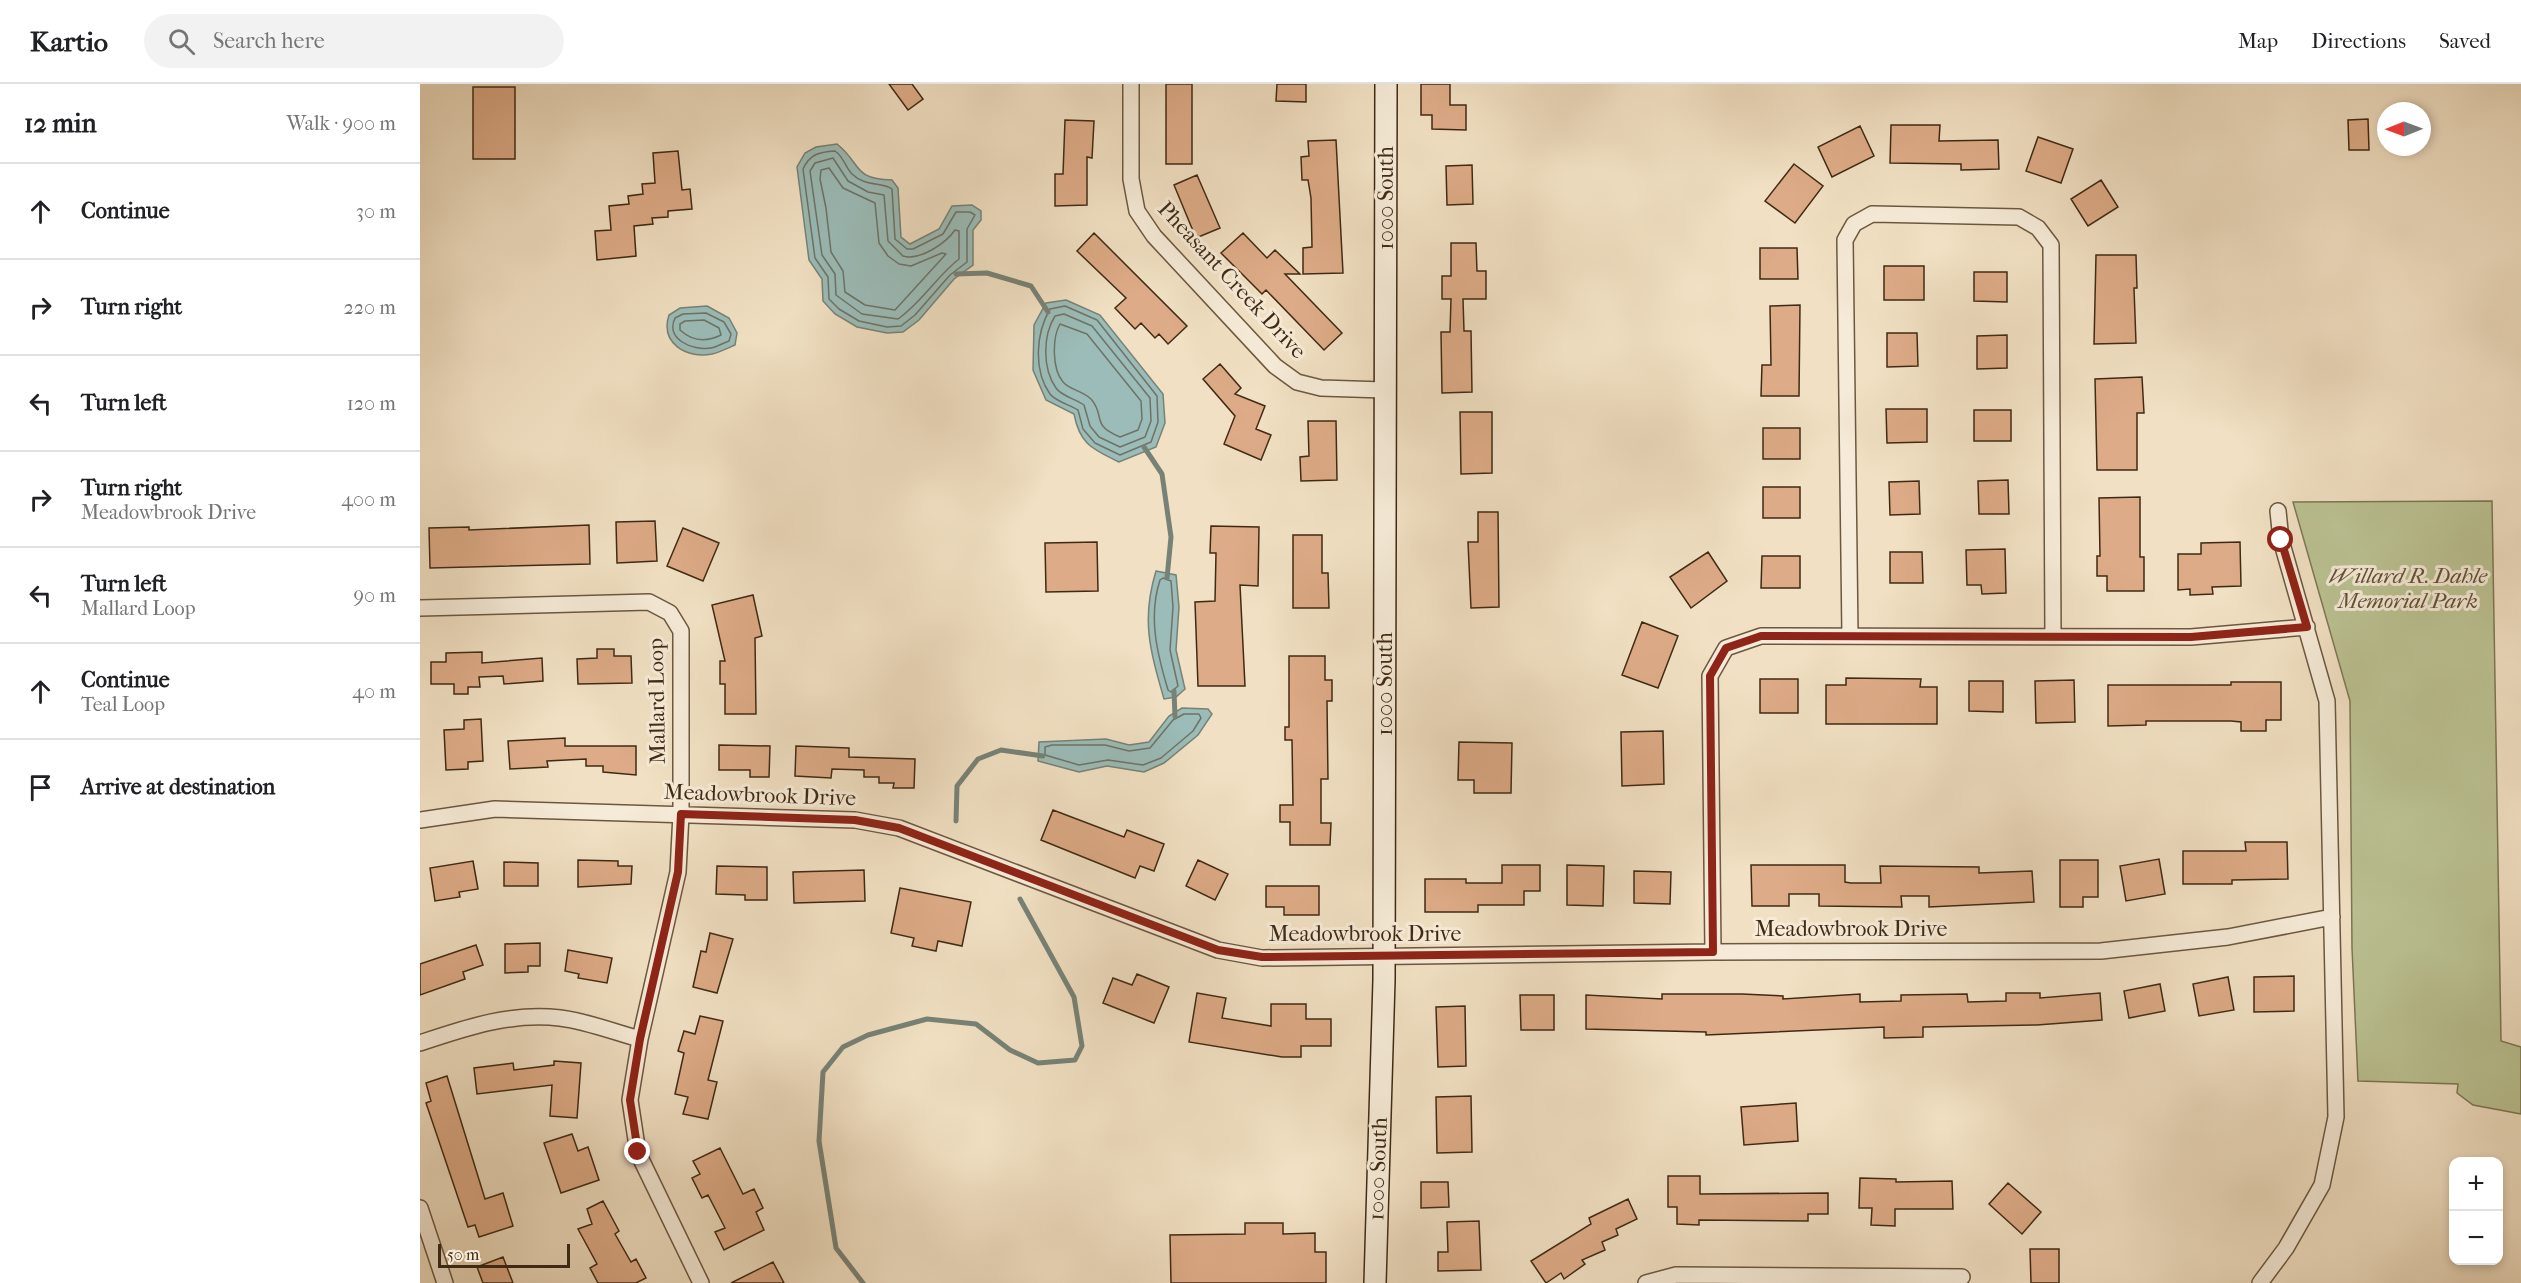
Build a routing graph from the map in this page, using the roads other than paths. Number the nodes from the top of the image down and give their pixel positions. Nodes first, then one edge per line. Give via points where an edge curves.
1 (1131, 84) edge
2 (1386, 84) edge
3 (1384, 390) junction
4 (2278, 511) dead end
5 (420, 608) edge
6 (2307, 627) junction
7 (1850, 636) junction
8 (2053, 637) junction
9 (681, 814) junction
10 (420, 820) edge
11 (2332, 917) junction
12 (1713, 952) junction
13 (1384, 957) junction
14 (640, 1039) junction
15 (420, 1043) edge
16 (420, 1208) edge
17 (1962, 1277) dead end
18 (445, 1283) edge
19 (701, 1283) edge
20 (1375, 1283) edge
21 (1647, 1283) edge
22 (2260, 1283) edge

1 - 3 street, Pheasant Creek Drive via 1131,179 1137,211 1154,236 1275,366 1297,382 1321,388
2 - 3 street, 1000 South
3 - 13 street, 1000 South
4 - 6 street via 2281,540
5 - 9 street, Mallard Loop via 649,602 670,613 681,631
6 - 8 street via 2191,637
6 - 11 street via 2327,701
7 - 8 street
7 - 8 street via 1845,240 1854,224 1872,214 2019,217 2038,228 2051,245
7 - 12 street via 1761,636 1726,648 1710,676
9 - 10 street, Meadowbrook Drive via 495,809
9 - 13 street, Meadowbrook Drive via 855,820 899,828 1218,950 1262,957
9 - 14 street, Mallard Loop via 678,872
11 - 12 street, Meadowbrook Drive via 2228,937 2101,951
11 - 22 street via 2336,1117 2322,1185 2286,1248
12 - 13 street, Meadowbrook Drive
13 - 20 street, 1000 South
14 - 15 street via 560,1018 519,1018 479,1023
14 - 19 street, Mallard Loop via 630,1100 638,1152
16 - 18 street
17 - 21 street via 1676,1275

